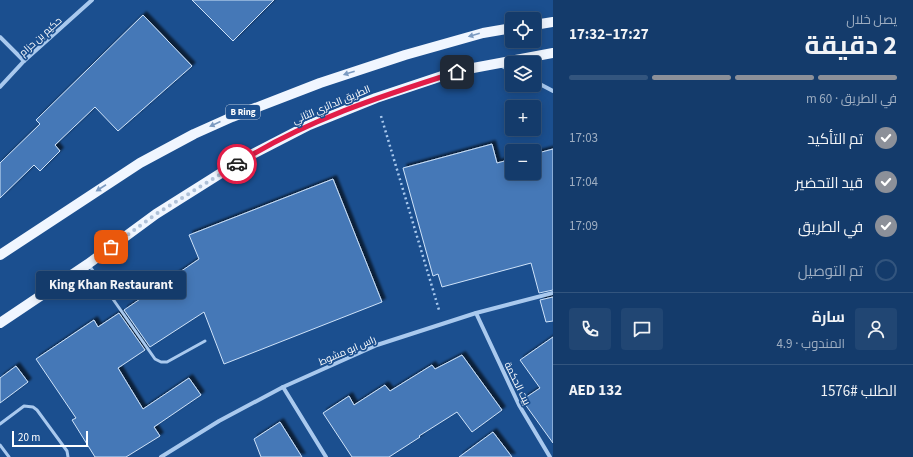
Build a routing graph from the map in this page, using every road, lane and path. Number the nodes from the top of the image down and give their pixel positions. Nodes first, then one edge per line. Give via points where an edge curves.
1 (92, 0) edge
2 (553, 22) edge
3 (541, 24) edge
4 (505, 29) edge
5 (0, 37) edge
6 (553, 53) edge
7 (24, 61) junction
8 (498, 64) junction
9 (505, 68) edge
10 (541, 85) edge
11 (0, 87) edge
12 (553, 91) edge
13 (376, 98) junction
14 (0, 255) edge
15 (88, 264) junction
16 (553, 293) edge
17 (476, 313) junction
18 (0, 323) edge
19 (443, 324) junction
20 (205, 341) dead end
21 (283, 386) junction
22 (0, 424) edge
23 (0, 445) edge
24 (9, 457) edge
25 (68, 457) edge
26 (161, 457) edge
27 (326, 457) edge
28 (550, 457) edge

1 - 7 street, حكيم بن حزام
2 - 3 main road
4 -> 14 main road, الطريق الدائري الثاني / B Ring via 405,55 320,83 232,117 140,163
5 - 7 street
6 - 8 main road, الطريق الدائري الثاني
7 - 11 street, حكيم بن حزام
8 - 9 street
8 - 13 main road, الطريق الدائري الثاني via 457,72
10 - 12 street
13 - 15 main road, الطريق الدائري الثاني via 309,125 245,158 156,214
13 - 19 path
15 - 18 main road, الطريق الدائري الثاني
15 - 20 lane via 155,359 167,362
16 - 17 street, راس ابو مشوط
17 - 19 street, راس ابو مشوط
17 - 28 street, بيت الحكمة via 519,406
19 - 21 street, راس ابو مشوط via 377,345
21 - 26 street, راس ابو مشوط via 218,421
21 - 27 street
22 - 25 lane via 24,406 32,407 67,451
23 - 24 lane

